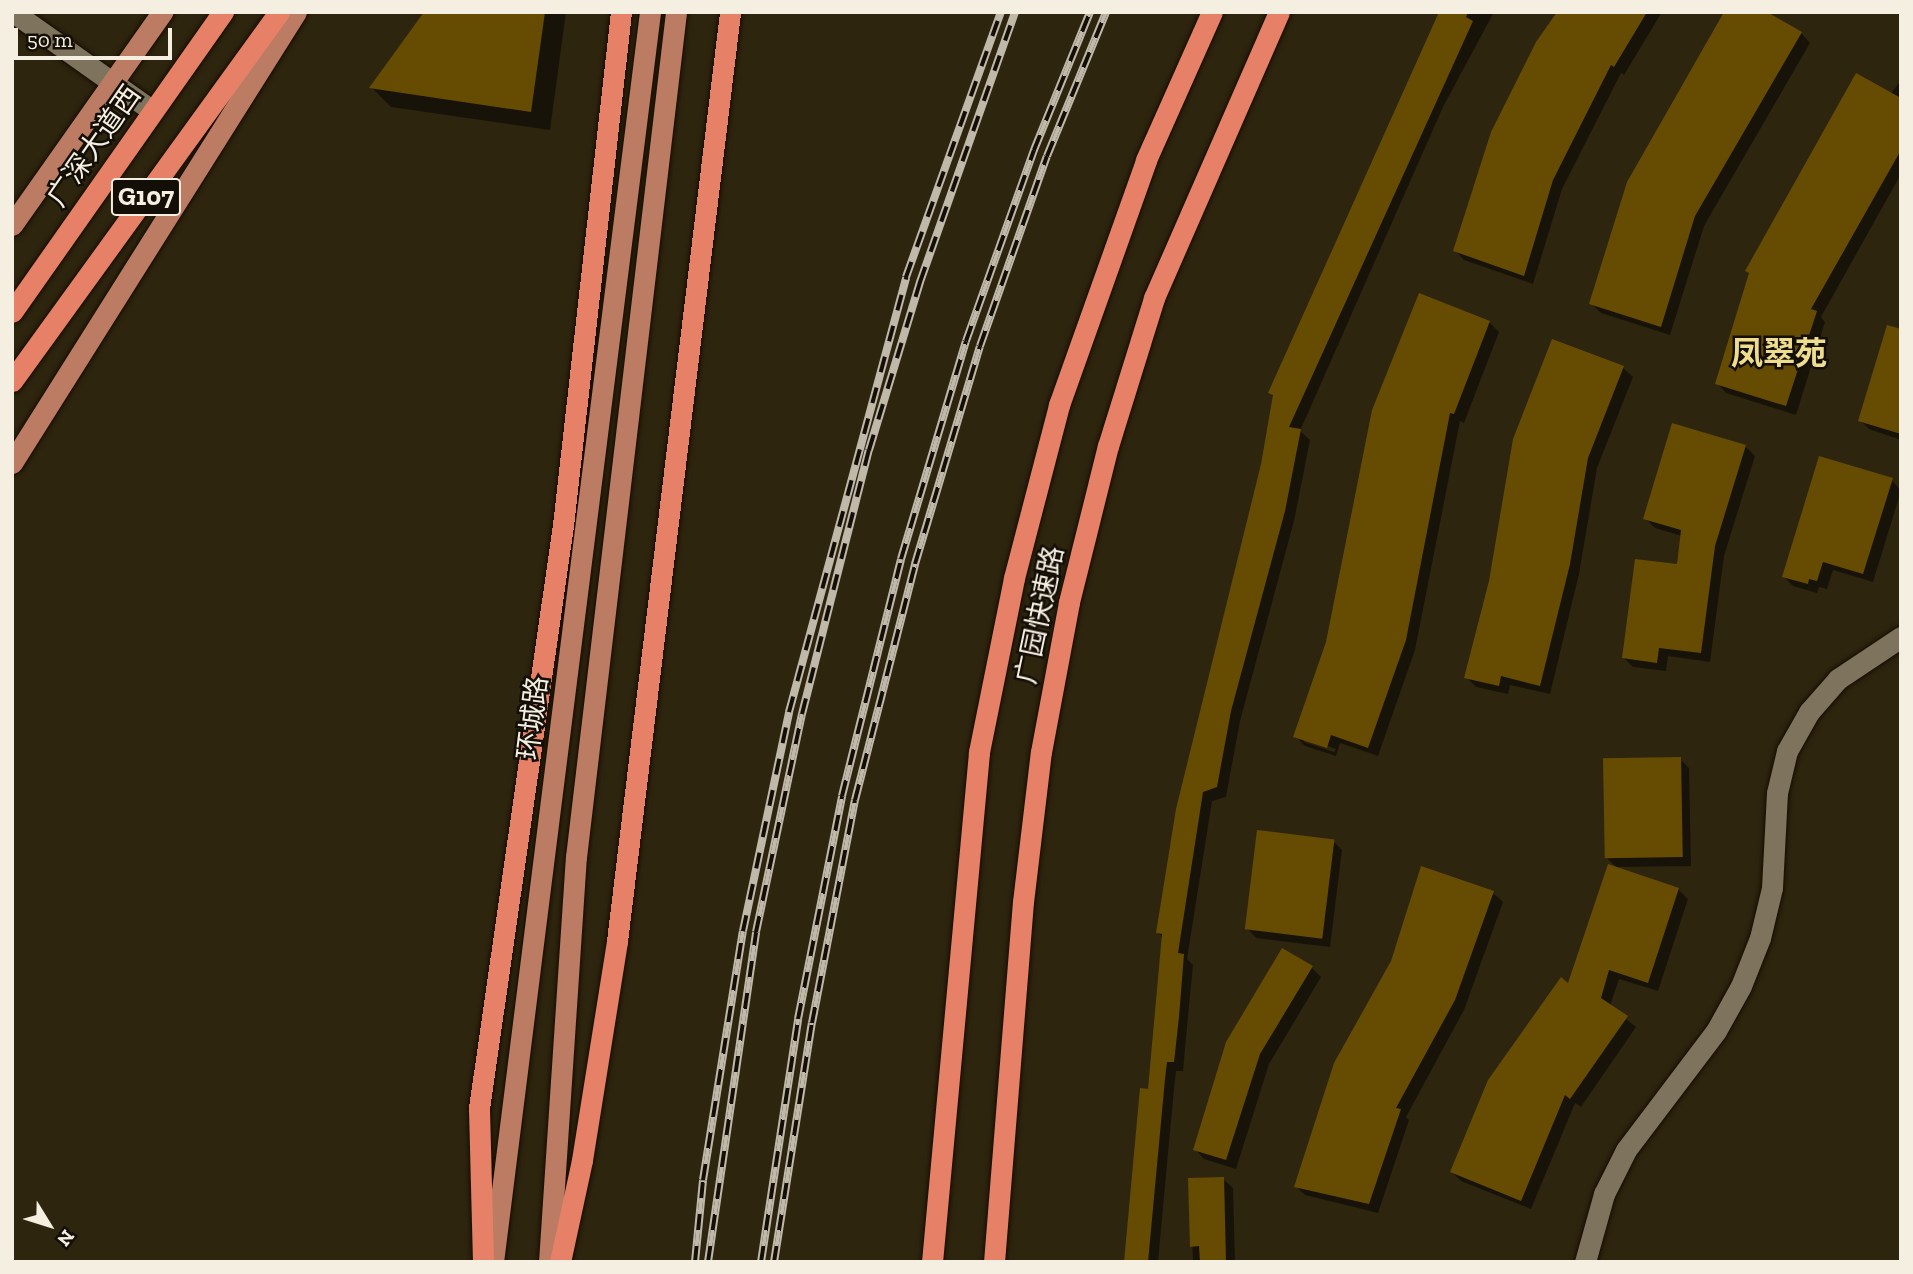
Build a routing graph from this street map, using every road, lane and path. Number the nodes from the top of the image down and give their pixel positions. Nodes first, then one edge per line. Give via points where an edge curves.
1 (13, 12) edge
2 (162, 12) edge
3 (223, 12) edge
4 (279, 12) edge
5 (296, 12) edge
6 (621, 12) edge
7 (650, 12) edge
8 (676, 12) edge
9 (730, 12) edge
10 (1212, 12) edge
11 (1279, 12) edge
12 (115, 82) junction
13 (153, 111) junction
14 (12, 225) edge
15 (12, 312) edge
16 (12, 381) edge
17 (12, 463) edge
18 (1901, 637) edge
19 (483, 1262) edge
20 (493, 1262) edge
21 (549, 1262) edge
22 (561, 1262) edge
23 (932, 1262) edge
24 (994, 1262) edge
25 (1585, 1262) edge

1 - 12 street
2 - 12 main road
3 - 13 highway, 广深大道西 / G107
4 - 16 highway, G107
5 - 17 main road
6 - 19 highway via 564,525 479,1108
7 - 20 main road, 环城路
8 - 21 main road, 环城路 via 576,857
9 - 22 highway via 618,928 582,1160
10 - 23 highway, 广园快速路 via 1146,160 1059,405 1014,578 979,752
11 - 24 highway, 广园快速路 via 1154,298 1108,446 1069,602 1041,752 1023,902
12 - 13 street
12 - 14 main road
13 - 15 highway, 广深大道西 / G107
18 - 25 street via 1838,679 1808,712 1787,751 1777,793 1772,888 1760,939 1716,1031 1626,1150 1604,1194

